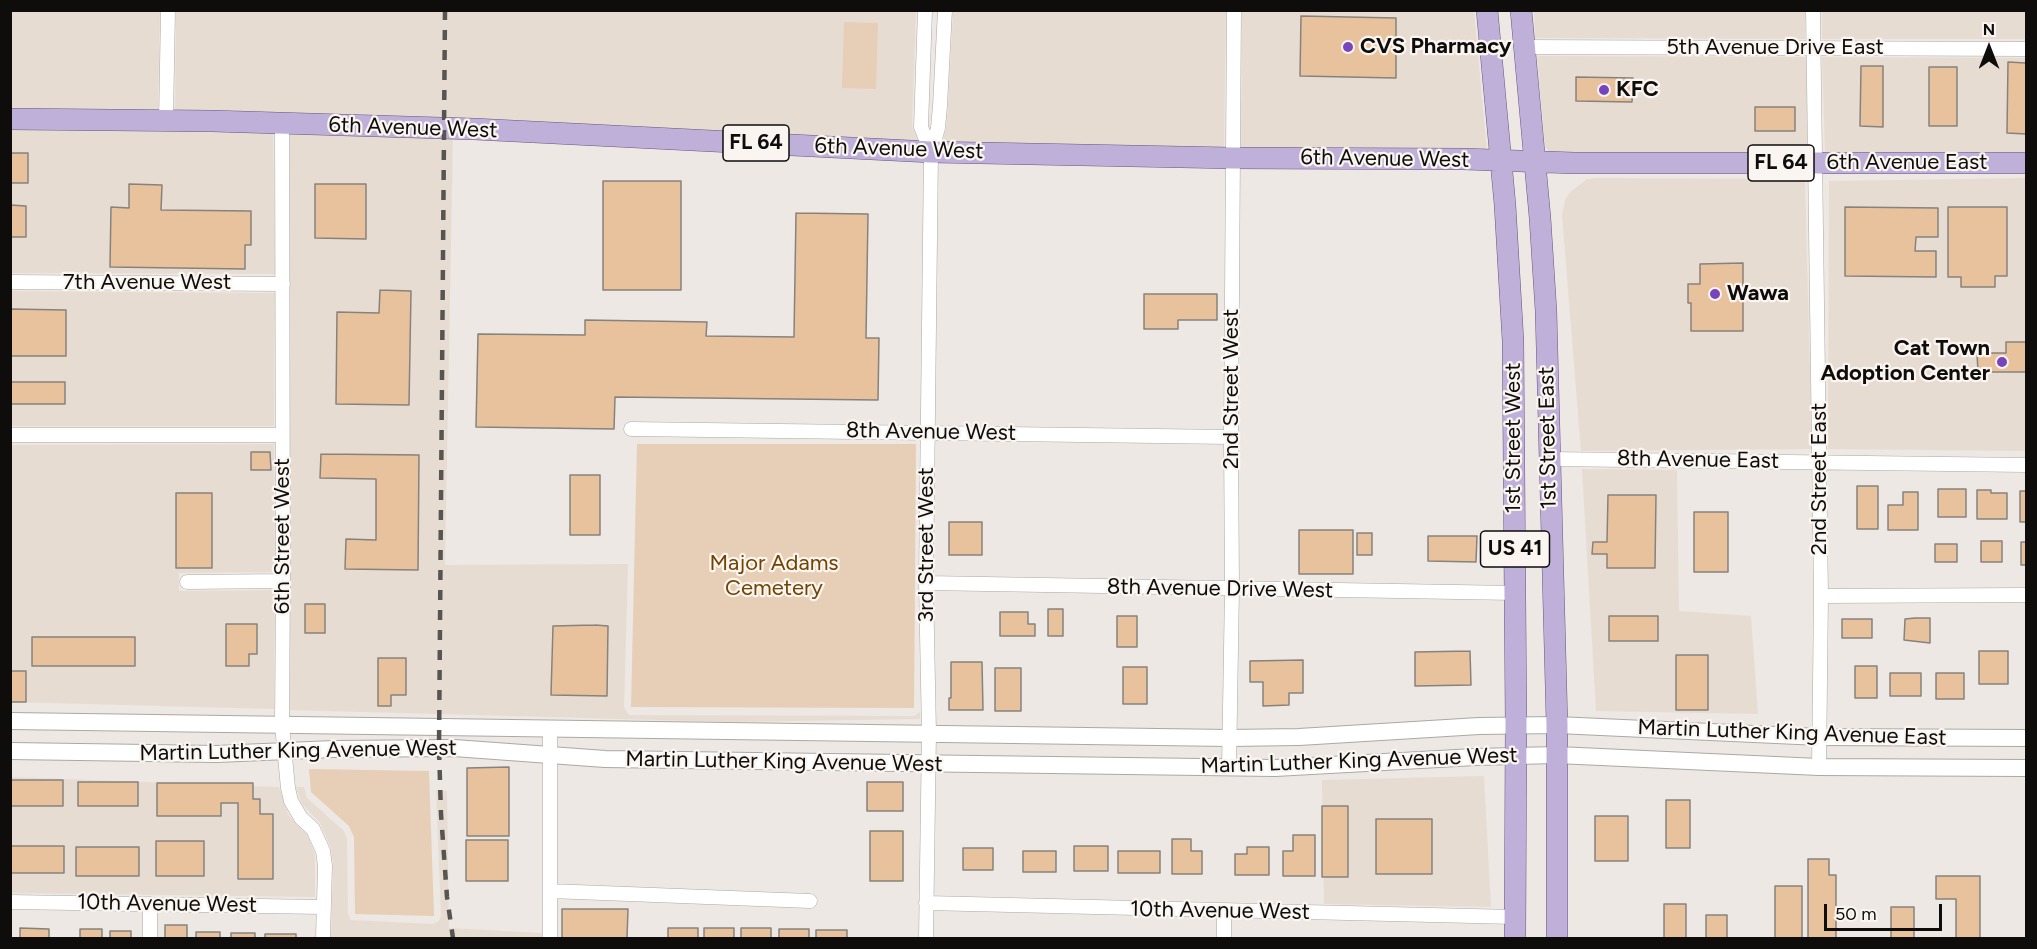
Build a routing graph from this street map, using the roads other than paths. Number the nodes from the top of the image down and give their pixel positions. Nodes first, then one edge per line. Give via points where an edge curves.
1 (168, 10) edge
2 (925, 10) edge
3 (945, 10) edge
4 (1234, 10) edge
5 (1487, 10) edge
6 (1521, 10) edge
7 (1814, 10) edge
8 (1524, 47) junction
9 (1814, 48) junction
10 (2026, 49) edge
11 (10, 119) edge
12 (166, 121) junction
13 (282, 123) junction
14 (931, 152) junction
15 (1232, 158) junction
16 (1501, 160) junction
17 (1535, 162) junction
18 (2026, 163) edge
19 (1816, 164) junction
20 (10, 282) edge
21 (283, 284) junction
22 (631, 429) dead end
23 (928, 432) junction
24 (10, 435) edge
25 (282, 435) junction
26 (1231, 436) junction
27 (1548, 459) junction
28 (1820, 461) junction
29 (2026, 465) edge
30 (283, 581) junction
31 (187, 582) dead end
32 (926, 583) junction
33 (1232, 589) junction
34 (1515, 593) junction
35 (2026, 595) edge
36 (1821, 596) junction
37 (10, 721) edge
38 (1516, 724) junction
39 (282, 725) junction
40 (1557, 725) junction
41 (550, 728) junction
42 (928, 733) junction
43 (1820, 737) junction
44 (1229, 738) junction
45 (2026, 738) edge
46 (10, 752) edge
47 (284, 752) junction
48 (1557, 754) junction
49 (1515, 755) junction
50 (550, 756) junction
51 (928, 764) junction
52 (1819, 767) junction
53 (1229, 768) junction
54 (2026, 768) edge
55 (550, 891) junction
56 (810, 901) dead end
57 (10, 902) edge
58 (926, 903) junction
59 (150, 904) junction
60 (323, 907) junction
61 (1224, 911) junction
62 (1515, 917) junction
63 (150, 939) edge
64 (323, 939) edge
65 (550, 939) edge
66 (926, 939) edge
67 (1224, 939) edge
68 (1515, 939) edge
69 (1557, 939) edge

1 - 12 street
2 - 14 street, 3rd Street West via 921,126
3 - 14 street, 3rd Street West via 938,128
4 - 15 street, 2nd Street West
5 - 16 main road, 1st Street West / US 41
6 - 8 main road, 1st Street East / US 41
7 - 9 street, 2nd Street East
8 - 9 street, 5th Avenue Drive East
8 - 17 main road, 1st Street East / US 41
9 - 10 street, 5th Avenue Drive East
9 - 19 street, 2nd Street East
11 - 12 main road, 6th Avenue West / FL 64
12 - 13 main road, 6th Avenue West / FL 64
13 - 14 main road, 6th Avenue West / FL 64
13 - 21 street, 6th Street West
14 - 15 main road, 6th Avenue West / FL 64
14 - 23 street, 3rd Street West
15 - 16 main road, 6th Avenue West / FL 64
15 - 26 street, 2nd Street West
16 - 17 main road, 6th Avenue West / FL 64
16 - 34 main road, 1st Street West / US 41 via 1513,329
17 - 19 main road, 6th Avenue East / FL 64
17 - 27 main road, 1st Street East / US 41 via 1545,292
18 - 19 main road, 6th Avenue East / FL 64
19 - 28 street, 2nd Street East
20 - 21 street, 7th Avenue West
21 - 25 street, 6th Street West
22 - 23 street, 8th Avenue West
23 - 26 street, 8th Avenue West
23 - 32 street, 3rd Street West
24 - 25 street
25 - 30 street, 6th Street West
26 - 33 street, 2nd Street West
27 - 28 street, 8th Avenue East
27 - 40 main road, 1st Street East / US 41
28 - 29 street, 8th Avenue East
28 - 36 street, 2nd Street East
30 - 31 street
30 - 39 street, 6th Street West
32 - 33 street, 8th Avenue Drive West
32 - 42 street, 3rd Street West
33 - 34 street, 8th Avenue Drive West
33 - 44 street, 2nd Street West
34 - 38 main road, 1st Street West / US 41
35 - 36 street
36 - 43 street, 2nd Street East
37 - 39 street, Martin Luther King Avenue West
38 - 40 street, Martin Luther King Avenue West
38 - 44 street, Martin Luther King Avenue West
38 - 49 main road, 1st Street West / US 41
39 - 41 street, Martin Luther King Avenue West
39 - 47 street, 6th Street West
40 - 43 street, Martin Luther King Avenue East
40 - 48 main road, 1st Street East / US 41
41 - 42 street, Martin Luther King Avenue West
41 - 50 street
42 - 44 street, Martin Luther King Avenue West
42 - 51 street, 3rd Street West
43 - 45 street, Martin Luther King Avenue East
43 - 52 street, 2nd Street East
44 - 53 street, 2nd Street West
46 - 47 street, Martin Luther King Avenue West
47 - 50 street, Martin Luther King Avenue West via 454,748
47 - 60 street, 6th Street West via 291,801 301,818 314,829 323,851
48 - 49 street, Martin Luther King Avenue West
48 - 52 street, Martin Luther King Avenue East
48 - 69 main road, 1st Street East / US 41
49 - 53 street, Martin Luther King Avenue West
49 - 62 main road, 1st Street West / US 41
50 - 51 street, Martin Luther King Avenue West
50 - 55 street
51 - 53 street, Martin Luther King Avenue West
51 - 58 street, 3rd Street West
52 - 54 street, Martin Luther King Avenue East
55 - 56 street
55 - 65 street
57 - 59 street, 10th Avenue West
58 - 61 street, 10th Avenue West
58 - 66 street, 3rd Street West
59 - 60 street, 10th Avenue West
59 - 63 street
60 - 64 street, 6th Street West
61 - 62 street, 10th Avenue West
61 - 67 street
62 - 68 main road, 1st Street West / US 41

